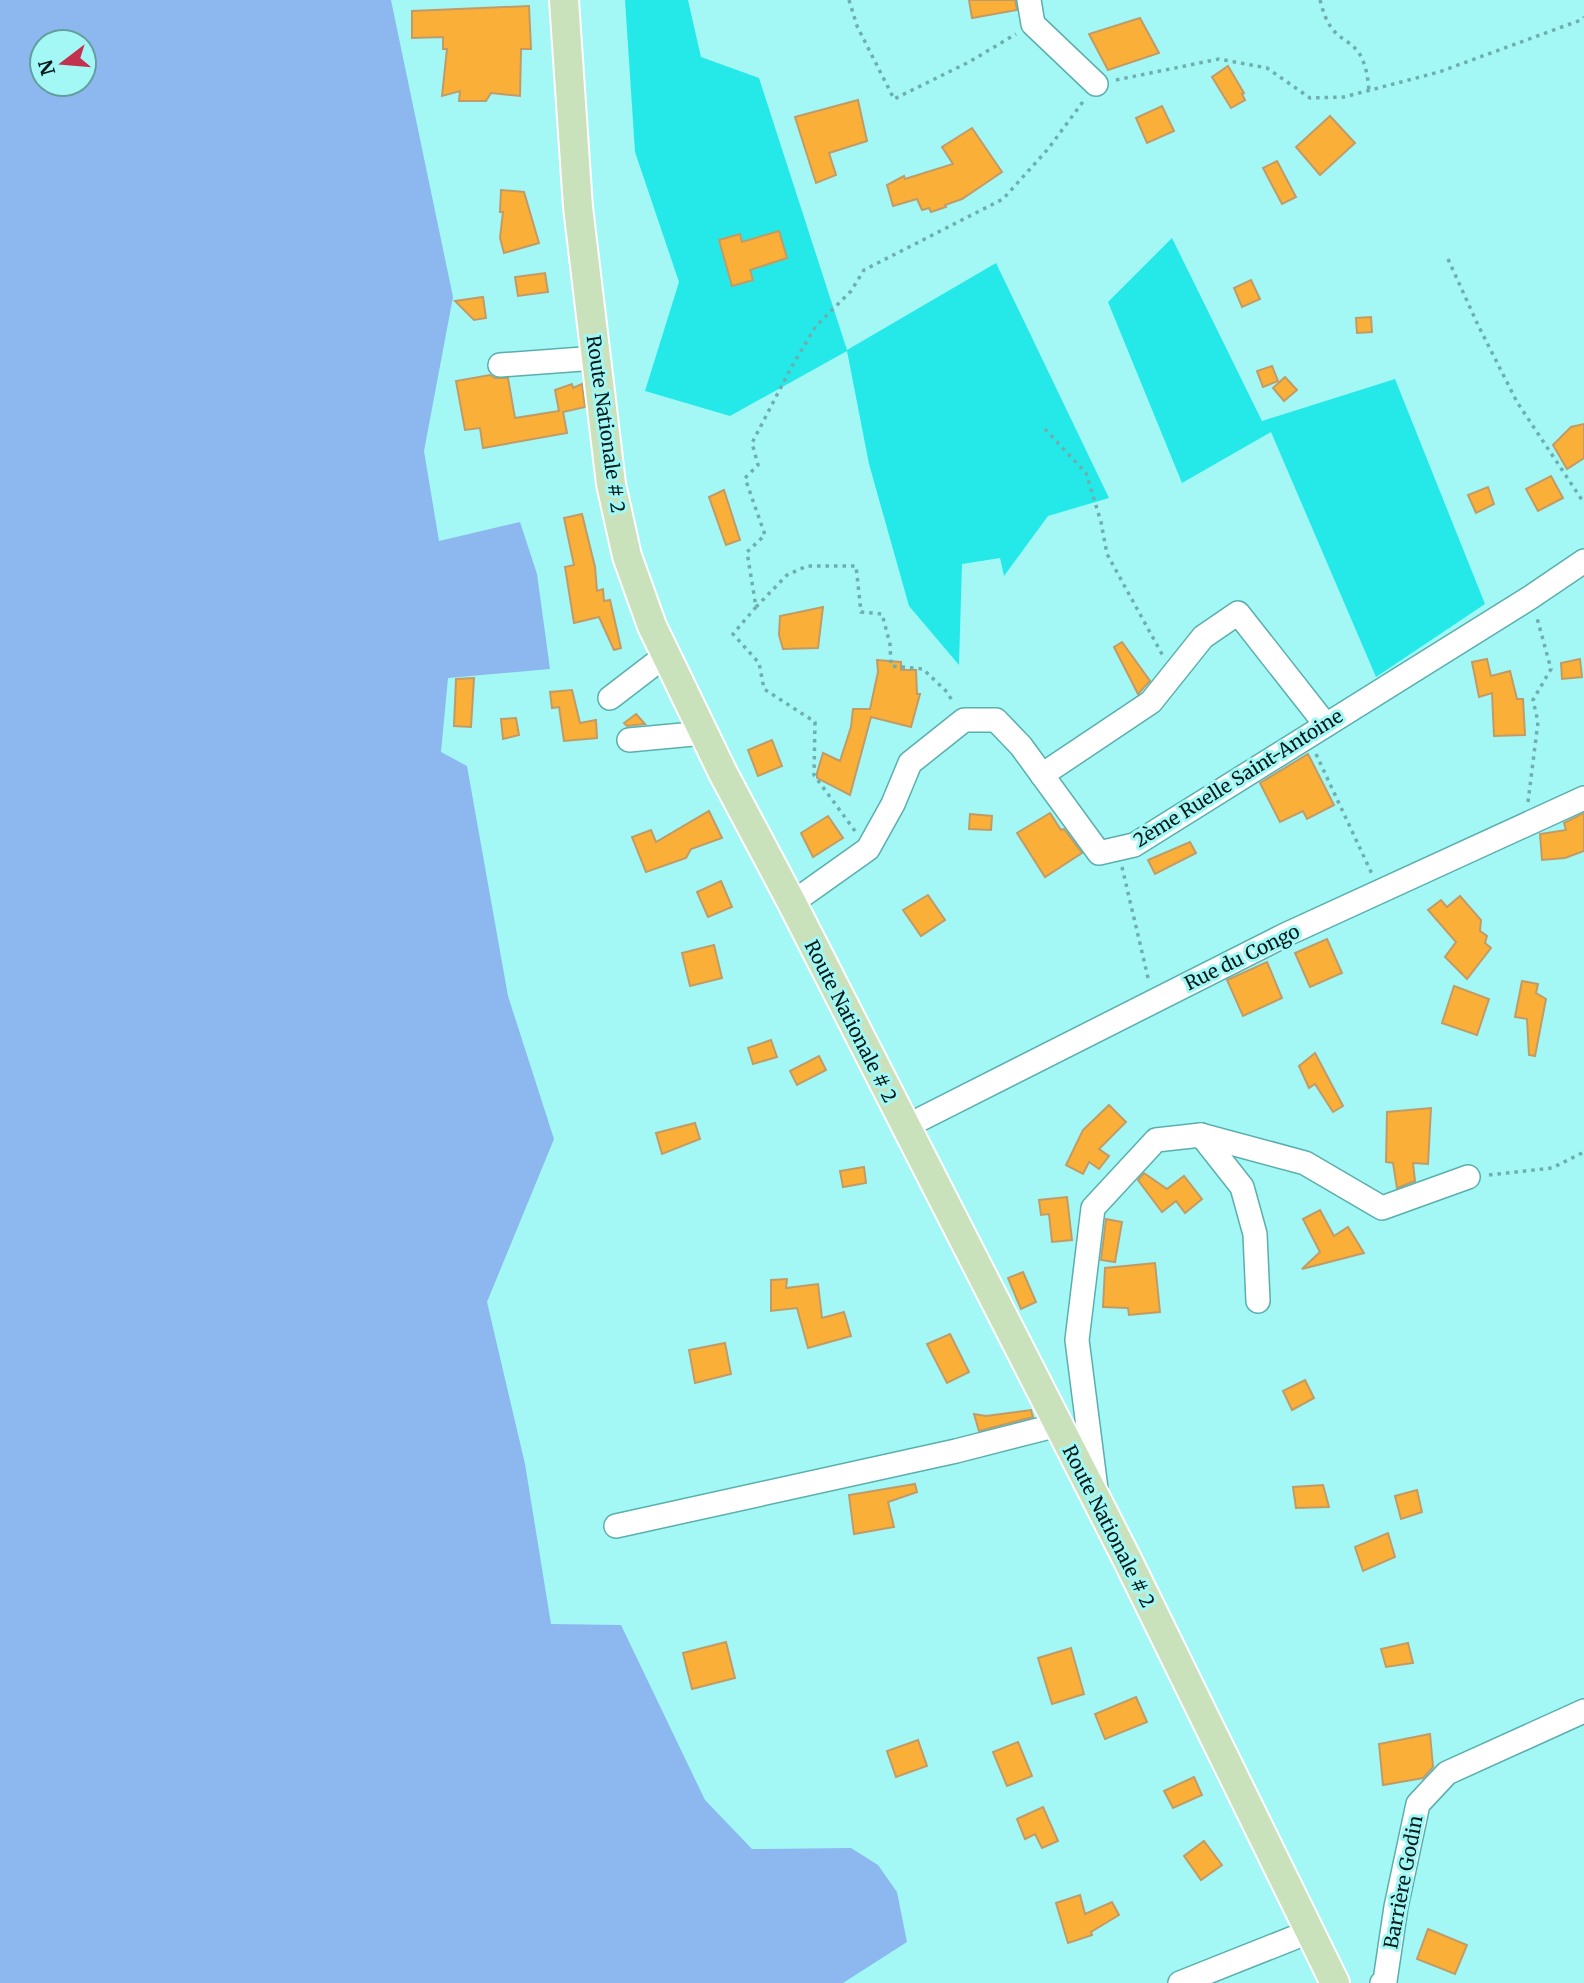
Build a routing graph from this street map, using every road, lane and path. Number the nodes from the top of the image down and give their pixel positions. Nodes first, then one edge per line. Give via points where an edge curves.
1 (564, 0) edge
2 (849, 0) edge
3 (1029, 0) edge
4 (1320, 0) edge
5 (1584, 17) edge
6 (1033, 23) junction
7 (1096, 84) junction
8 (1369, 91) junction
9 (1448, 259) dead end
10 (596, 358) junction
11 (500, 365) dead end
12 (1045, 429) dead end
13 (1584, 503) edge
14 (1584, 561) edge
15 (1531, 597) junction
16 (756, 607) junction
17 (666, 655) junction
18 (1173, 675) junction
19 (610, 698) dead end
20 (964, 720) junction
21 (1317, 731) junction
22 (704, 733) junction
23 (629, 740) dead end
24 (1042, 775) junction
25 (1584, 798) edge
26 (1526, 825) junction
27 (869, 849) junction
28 (1118, 849) junction
29 (1380, 891) junction
30 (792, 903) junction
31 (1154, 1001) junction
32 (905, 1127) junction
33 (1201, 1135) junction
34 (1584, 1152) edge
35 (1468, 1177) joint
36 (1258, 1301) dead end
37 (1058, 1425) junction
38 (1098, 1503) junction
39 (616, 1526) dead end
40 (1584, 1711) edge
41 (1311, 1931) junction
42 (1180, 1983) edge
43 (1335, 1983) edge
44 (1382, 1983) edge

1 - 10 main road, Route Nationale # 2 via 578,207
2 - 6 path via 856,26 894,99 969,62
3 - 6 street
4 - 8 path via 1334,31 1359,52
5 - 8 path via 1439,72
6 - 7 street
7 - 8 path via 1219,59 1267,68 1310,98
7 - 16 path via 1048,149 1003,199 864,270 816,326 752,443 758,465 744,478 765,535 747,552
9 - 13 path via 1517,402
10 - 11 street
10 - 17 main road, Route Nationale # 2 via 611,484 627,556
12 - 18 path via 1086,473 1107,554
14 - 15 street, 2ème Ruelle Saint-Antoine
15 - 21 street, 2ème Ruelle Saint-Antoine
15 - 26 path via 1552,669 1533,700 1538,722
16 - 20 path via 787,575 807,566 856,566 861,612 882,614 891,666 923,669 947,692
16 - 27 path via 733,634 759,663 764,689 815,722 814,775
17 - 19 street
17 - 22 main road, Route Nationale # 2
18 - 21 street via 1203,637 1238,613
18 - 24 street via 1151,702
20 - 24 street, 2ème Ruelle Saint-Antoine via 996,720
20 - 27 street via 910,763
21 - 28 street, 2ème Ruelle Saint-Antoine via 1134,845
21 - 29 path
22 - 23 street
22 - 30 main road, Route Nationale # 2
24 - 28 street, 2ème Ruelle Saint-Antoine via 1099,853
25 - 26 street, Rue du Congo
26 - 29 street, Rue du Congo
27 - 30 street
28 - 31 path
29 - 31 street, Rue du Congo
30 - 32 main road, Route Nationale # 2
31 - 32 street, Rue du Congo
32 - 37 main road, Route Nationale # 2
33 - 35 street via 1306,1163 1382,1208
33 - 36 street via 1242,1187 1255,1234
33 - 38 street via 1156,1140 1093,1208 1077,1340
34 - 35 path via 1552,1168
37 - 38 main road, Route Nationale # 2
37 - 39 street
38 - 41 main road, Route Nationale # 2
40 - 44 street, Barrière Godin via 1447,1773 1418,1804
41 - 42 street
41 - 43 main road, Route Nationale # 2

